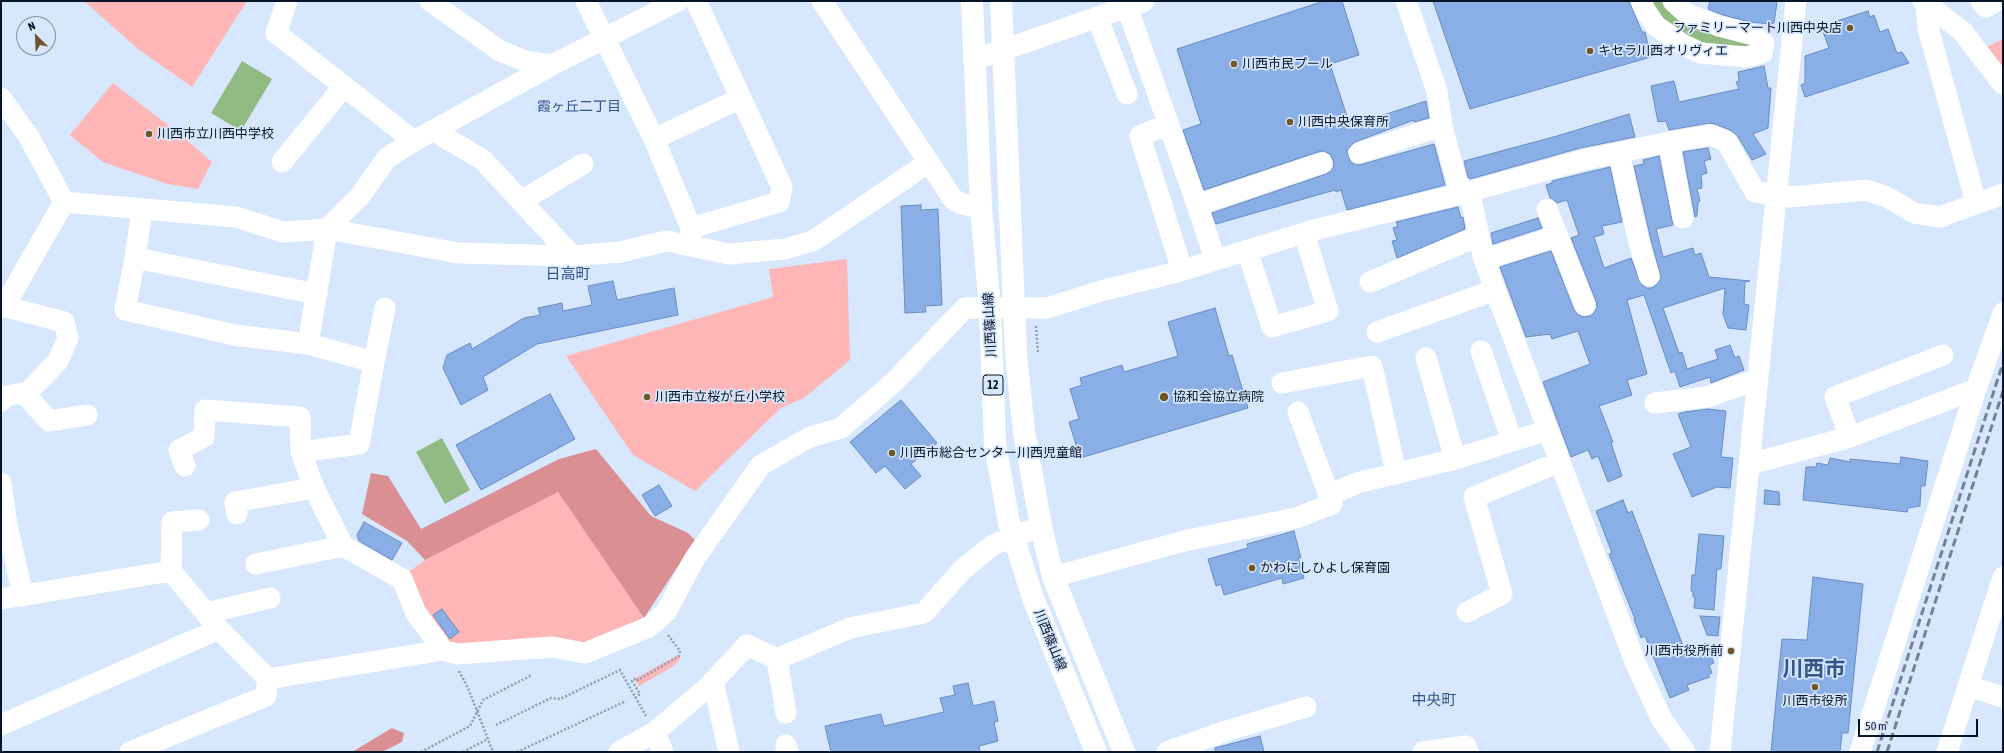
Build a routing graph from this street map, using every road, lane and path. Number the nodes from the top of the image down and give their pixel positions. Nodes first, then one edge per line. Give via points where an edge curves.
1 (287, 1) edge
2 (430, 1) edge
3 (586, 1) edge
4 (678, 1) edge
5 (696, 1) edge
6 (822, 1) edge
7 (972, 1) edge
8 (1001, 1) edge
9 (1406, 1) edge
10 (1641, 1) edge
11 (1673, 1) edge
12 (1796, 1) edge
13 (1981, 1) edge
14 (1996, 1) edge
15 (1926, 2) edge
16 (1132, 3) edge
17 (648, 8) edge
18 (1097, 17) junction
19 (606, 39) junction
20 (1003, 51) junction
21 (974, 60) junction
22 (552, 65) junction
23 (344, 86) junction
24 (2002, 87) edge
25 (1127, 94) dead end
26 (1, 98) edge
27 (741, 98) junction
28 (1168, 124) junction
29 (1442, 126) junction
30 (434, 131) junction
31 (654, 139) junction
32 (414, 141) junction
33 (1669, 142) junction
34 (1359, 153) dead end
35 (1619, 153) junction
36 (282, 162) dead end
37 (929, 162) junction
38 (583, 164) dead end
39 (1322, 164) dead end
40 (1464, 193) junction
41 (2003, 194) edge
42 (1776, 196) junction
43 (521, 201) junction
44 (64, 202) junction
45 (1976, 203) junction
46 (1197, 205) junction
47 (142, 208) junction
48 (981, 208) junction
49 (1547, 209) dead end
50 (1683, 218) dead end
51 (327, 229) junction
52 (1304, 233) junction
53 (1479, 236) junction
54 (1558, 236) junction
55 (691, 237) junction
56 (1246, 250) junction
57 (572, 256) junction
58 (135, 258) junction
59 (1215, 259) junction
60 (1484, 260) junction
61 (1182, 270) junction
62 (1649, 276) dead end
63 (1370, 282) dead end
64 (1495, 290) junction
65 (317, 294) junction
66 (4, 297) edge
67 (1585, 305) dead end
68 (385, 308) dead end
69 (990, 308) junction
70 (1014, 308) junction
71 (2003, 313) edge
72 (1377, 332) dead end
73 (308, 344) junction
74 (1481, 351) dead end
75 (1943, 354) dead end
76 (1426, 358) dead end
77 (374, 362) junction
78 (1758, 379) junction
79 (1282, 383) dead end
80 (1976, 389) junction
81 (24, 393) junction
82 (1, 401) edge
83 (1655, 403) dead end
84 (1298, 412) dead end
85 (87, 415) dead end
86 (1548, 430) junction
87 (1850, 436) junction
88 (1512, 441) junction
89 (301, 452) junction
90 (1455, 458) junction
91 (1560, 462) junction
92 (1750, 464) junction
93 (185, 466) dead end
94 (1396, 473) junction
95 (1, 483) edge
96 (314, 488) junction
97 (1329, 495) junction
98 (237, 514) dead end
99 (199, 520) dead end
100 (1041, 526) junction
101 (5, 537) edge
102 (1014, 537) junction
103 (343, 546) junction
104 (256, 564) dead end
105 (171, 571) junction
106 (1053, 577) junction
107 (2003, 577) edge
108 (23, 596) junction
109 (270, 598) dead end
110 (1, 599) edge
111 (1467, 612) dead end
112 (206, 613) junction
113 (218, 629) junction
114 (446, 651) junction
115 (680, 651) dead end
116 (777, 659) junction
117 (532, 675) dead end
118 (268, 679) junction
119 (714, 681) junction
120 (1968, 686) junction
121 (2003, 697) edge
122 (635, 698) junction
123 (626, 701) dead end
124 (1306, 707) dead end
125 (477, 711) junction
126 (786, 713) dead end
127 (1, 725) edge
128 (496, 725) dead end
129 (655, 732) junction
130 (488, 739) junction
131 (130, 752) edge
132 (421, 752) edge
133 (463, 752) edge
134 (493, 752) edge
135 (517, 752) edge
136 (619, 752) edge
137 (663, 752) edge
138 (729, 752) edge
139 (1096, 752) edge
140 (1124, 752) edge
141 (1167, 752) edge
142 (1423, 752) edge
143 (1468, 752) edge
144 (1685, 752) edge
145 (1720, 752) edge
146 (1860, 752) edge
147 (1947, 752) edge

1 - 23 street via 276,33
2 - 22 street via 500,51 525,61
3 - 19 street
4 - 17 street
5 - 27 street
6 - 37 street
7 - 21 main road, 川西篠山線 / 12
8 - 20 main road, 川西篠山線 / 12
9 - 29 street via 1437,91
10 - 11 street via 1656,26 1700,53 1746,57 1762,54 1764,43 1754,35 1687,14
12 - 42 street
13 - 14 street via 1986,7
15 - 24 street via 1962,32
15 - 45 street via 1928,28
16 - 18 street
16 - 28 street
17 - 19 street
18 - 20 street
18 - 25 street
19 - 22 street
19 - 31 street
20 - 21 street
20 - 70 main road, 川西篠山線 / 12
21 - 48 main road, 川西篠山線 / 12
22 - 30 street
23 - 32 street
23 - 36 street
26 - 44 street via 29,137
27 - 31 street
27 - 55 street via 782,187 779,202
28 - 46 street
28 - 61 street via 1140,136
29 - 34 street
29 - 40 street via 1457,182
30 - 32 street
30 - 43 street via 483,160
31 - 55 street
32 - 51 street via 387,158 360,196
33 - 35 street
33 - 42 street via 1711,135 1726,141 1755,192
33 - 50 street
35 - 40 street via 1576,162
35 - 62 street
37 - 48 street via 953,199 962,204
37 - 55 street via 813,241 785,249 729,254
38 - 43 street
39 - 46 street
40 - 52 street
40 - 53 street via 1472,203
41 - 45 street
42 - 45 street via 1866,190 1888,197 1914,213 1940,217
42 - 78 street
43 - 57 street
44 - 47 street
44 - 66 street
46 - 59 street
47 - 51 street via 236,217 283,232
47 - 58 street
48 - 69 main road, 川西篠山線 / 12
49 - 54 street
51 - 57 street via 458,252
51 - 65 street
52 - 56 street
52 - 56 street via 1328,311 1272,327
53 - 60 street
53 - 63 street
54 - 60 street
54 - 67 street
55 - 57 street via 620,252
56 - 59 street
58 - 65 street
58 - 73 street via 125,310 235,336
59 - 61 street
60 - 64 street
61 - 70 street via 1047,308
64 - 72 street
64 - 86 street
65 - 73 street
66 - 81 street via 64,322 68,338 58,361 28,392
68 - 77 street
69 - 70 street
69 - 102 main road, 川西篠山線 / 12 via 995,444
69 - 114 street via 965,308 894,382 841,428 810,436 761,465 695,558 666,612 649,627 585,654 552,647 457,654
70 - 100 main road, 川西篠山線 / 12 via 1024,432
71 - 80 street
73 - 77 street
74 - 88 street
75 - 87 street via 1835,397
76 - 90 street
77 - 89 street via 358,444
78 - 83 street via 1707,397
78 - 92 street
79 - 94 street via 1372,366
80 - 87 street
80 - 146 street
81 - 82 street via 6,396
81 - 85 street via 50,421
84 - 97 street
86 - 88 street
86 - 91 street
87 - 92 street
88 - 90 street
89 - 93 street via 300,417 205,410 204,437 179,450
89 - 96 street
90 - 94 street
91 - 111 street via 1474,497 1502,594
91 - 144 street via 1635,662 1662,720
92 - 145 street
94 - 97 street via 1358,483
95 - 101 street
96 - 98 street via 235,502
96 - 103 street
97 - 106 street via 1332,504 1296,518 1184,541
99 - 105 street via 172,522
100 - 102 street
100 - 106 main road, 川西篠山線 / 12
101 - 108 street
102 - 116 street via 994,545 962,570 924,613 850,628
102 - 139 main road, 川西篠山線 / 12 via 1033,598
103 - 104 street
103 - 114 street via 402,579 416,613
105 - 108 street
105 - 112 street
106 - 140 main road, 川西篠山線 / 12
107 - 120 street
108 - 110 street
109 - 112 street
112 - 113 street
113 - 118 street
113 - 127 street
114 - 118 street
114 - 125 path via 468,688
115 - 122 path via 679,656 632,681 640,694
116 - 119 street via 747,645
116 - 126 street
117 - 125 path via 483,700
118 - 131 street via 266,696
119 - 129 street
119 - 138 street
120 - 121 street
120 - 147 street
122 - 128 path via 620,670 560,699 551,698
122 - 129 path
123 - 135 path
124 - 141 street
125 - 130 path
125 - 132 path via 470,726
129 - 136 street
129 - 137 street
130 - 133 path
130 - 134 path
142 - 143 street via 1466,746

